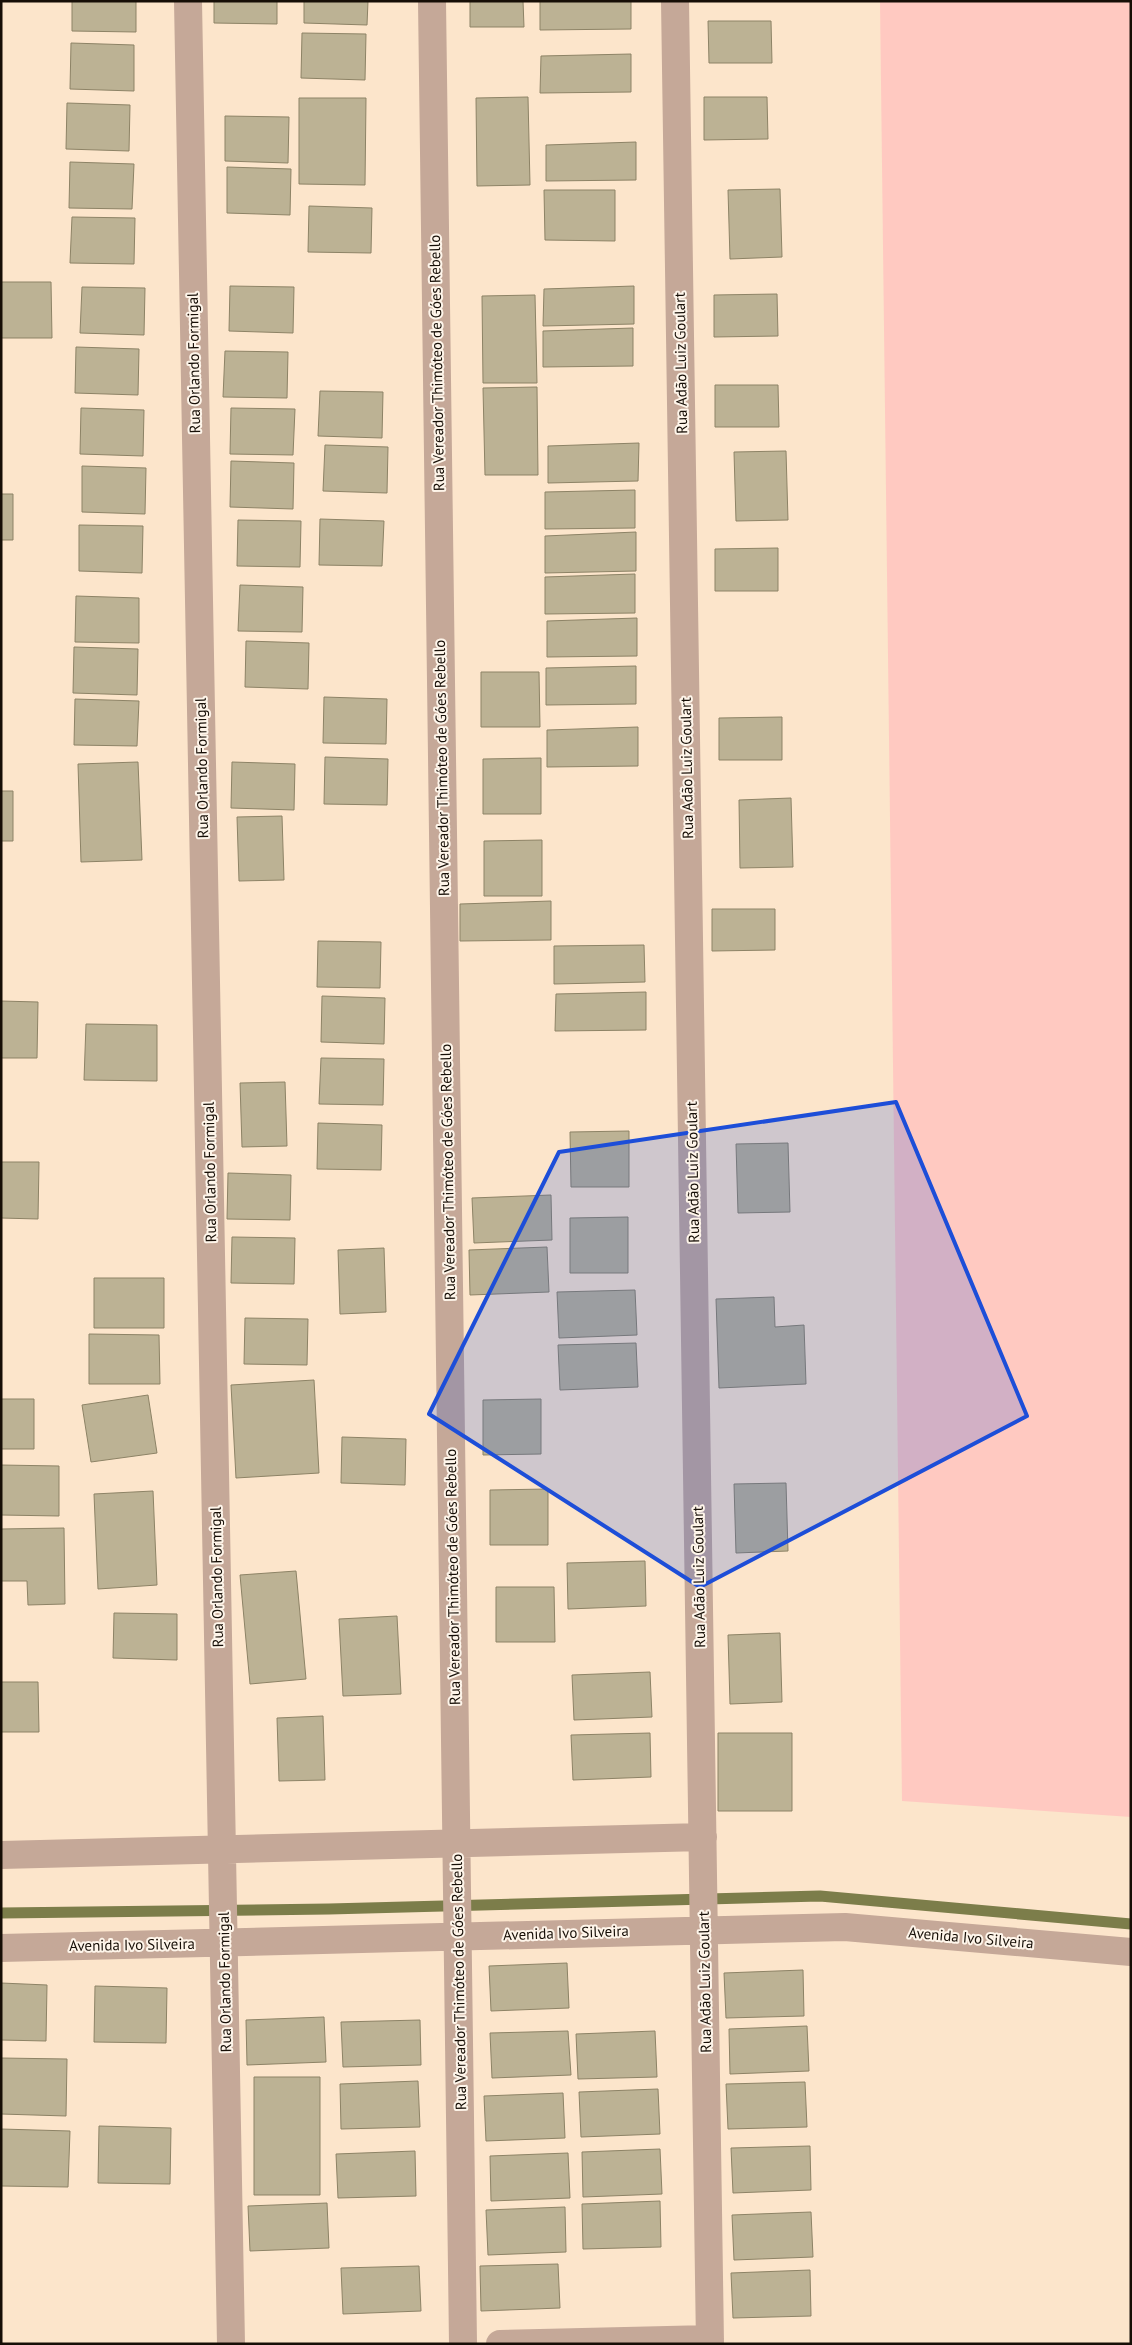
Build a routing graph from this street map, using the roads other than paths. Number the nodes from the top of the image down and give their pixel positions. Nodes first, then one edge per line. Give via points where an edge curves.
1 (188, 1) edge
2 (432, 1) edge
3 (676, 1) edge
4 (703, 1837) junction
5 (222, 1849) junction
6 (1, 1855) edge
7 (457, 1857) junction
8 (704, 1922) junction
9 (458, 1928) junction
10 (224, 1936) junction
11 (1, 1948) edge
12 (1131, 1952) edge
13 (710, 2342) edge
14 (231, 2344) edge
15 (463, 2344) edge
16 (500, 2344) edge

1 - 5 street, Rua Orlando Formigal
2 - 7 street, Rua Vereador Thimóteo de Góes Rebello
3 - 4 street, Rua Adão Luiz Goulart
4 - 7 street
4 - 8 street, Rua Adão Luiz Goulart
5 - 6 street
5 - 7 street
5 - 10 street, Rua Orlando Formigal
7 - 9 street, Rua Vereador Thimóteo de Góes Rebello
8 - 9 street, Avenida Ivo Silveira
8 - 12 street, Avenida Ivo Silveira via 846,1927
8 - 13 street, Rua Adão Luiz Goulart
9 - 10 street, Avenida Ivo Silveira
9 - 15 street, Rua Vereador Thimóteo de Góes Rebello
10 - 11 street, Avenida Ivo Silveira
10 - 14 street, Rua Orlando Formigal
13 - 16 street

